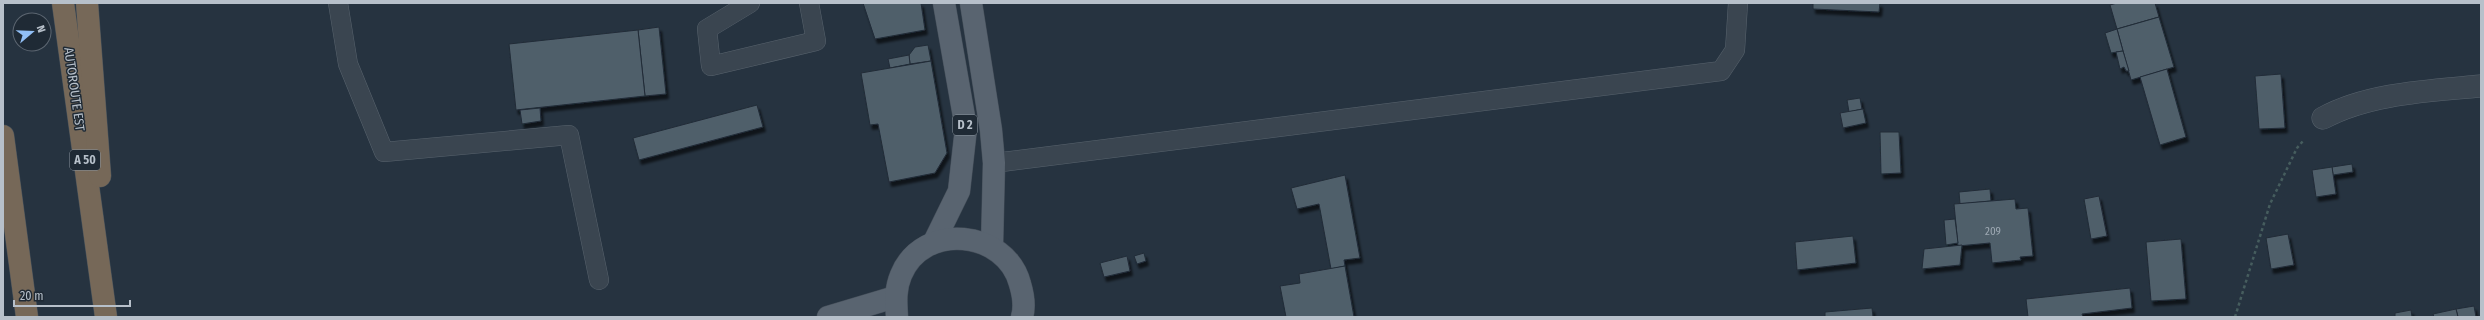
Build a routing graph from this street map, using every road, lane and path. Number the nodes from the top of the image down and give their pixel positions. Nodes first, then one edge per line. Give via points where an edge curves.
1 (63, 3) edge
2 (87, 3) edge
3 (338, 3) edge
4 (750, 3) edge
5 (809, 3) edge
6 (944, 3) edge
7 (971, 3) edge
8 (1738, 3) edge
9 (2481, 86) edge
10 (2323, 118) joint
11 (3, 136) edge
12 (994, 163) junction
13 (934, 242) junction
14 (992, 246) junction
15 (599, 280) dead end
16 (896, 307) edge
17 (27, 317) edge
18 (106, 317) edge
19 (111, 317) edge
20 (828, 317) edge
21 (1022, 317) edge
22 (2235, 317) edge

1 - 18 highway, AUTOROUTE EST / A 50
2 - 19 highway
3 - 15 lane via 348,64 384,152 569,135
4 - 5 lane via 707,29 711,66 816,41
6 - 13 main road, D 2 via 966,128 959,191
7 - 12 main road, D 2
8 - 12 lane via 1735,50 1721,71
9 - 10 street via 2390,97 2339,110
10 - 22 path via 2297,148 2270,204
11 - 17 highway
12 - 14 main road, D 2
13 - 14 main road via 964,237
13 - 16 main road via 915,255 901,274
14 - 21 main road via 1008,258 1018,275 1023,294
16 - 20 main road

